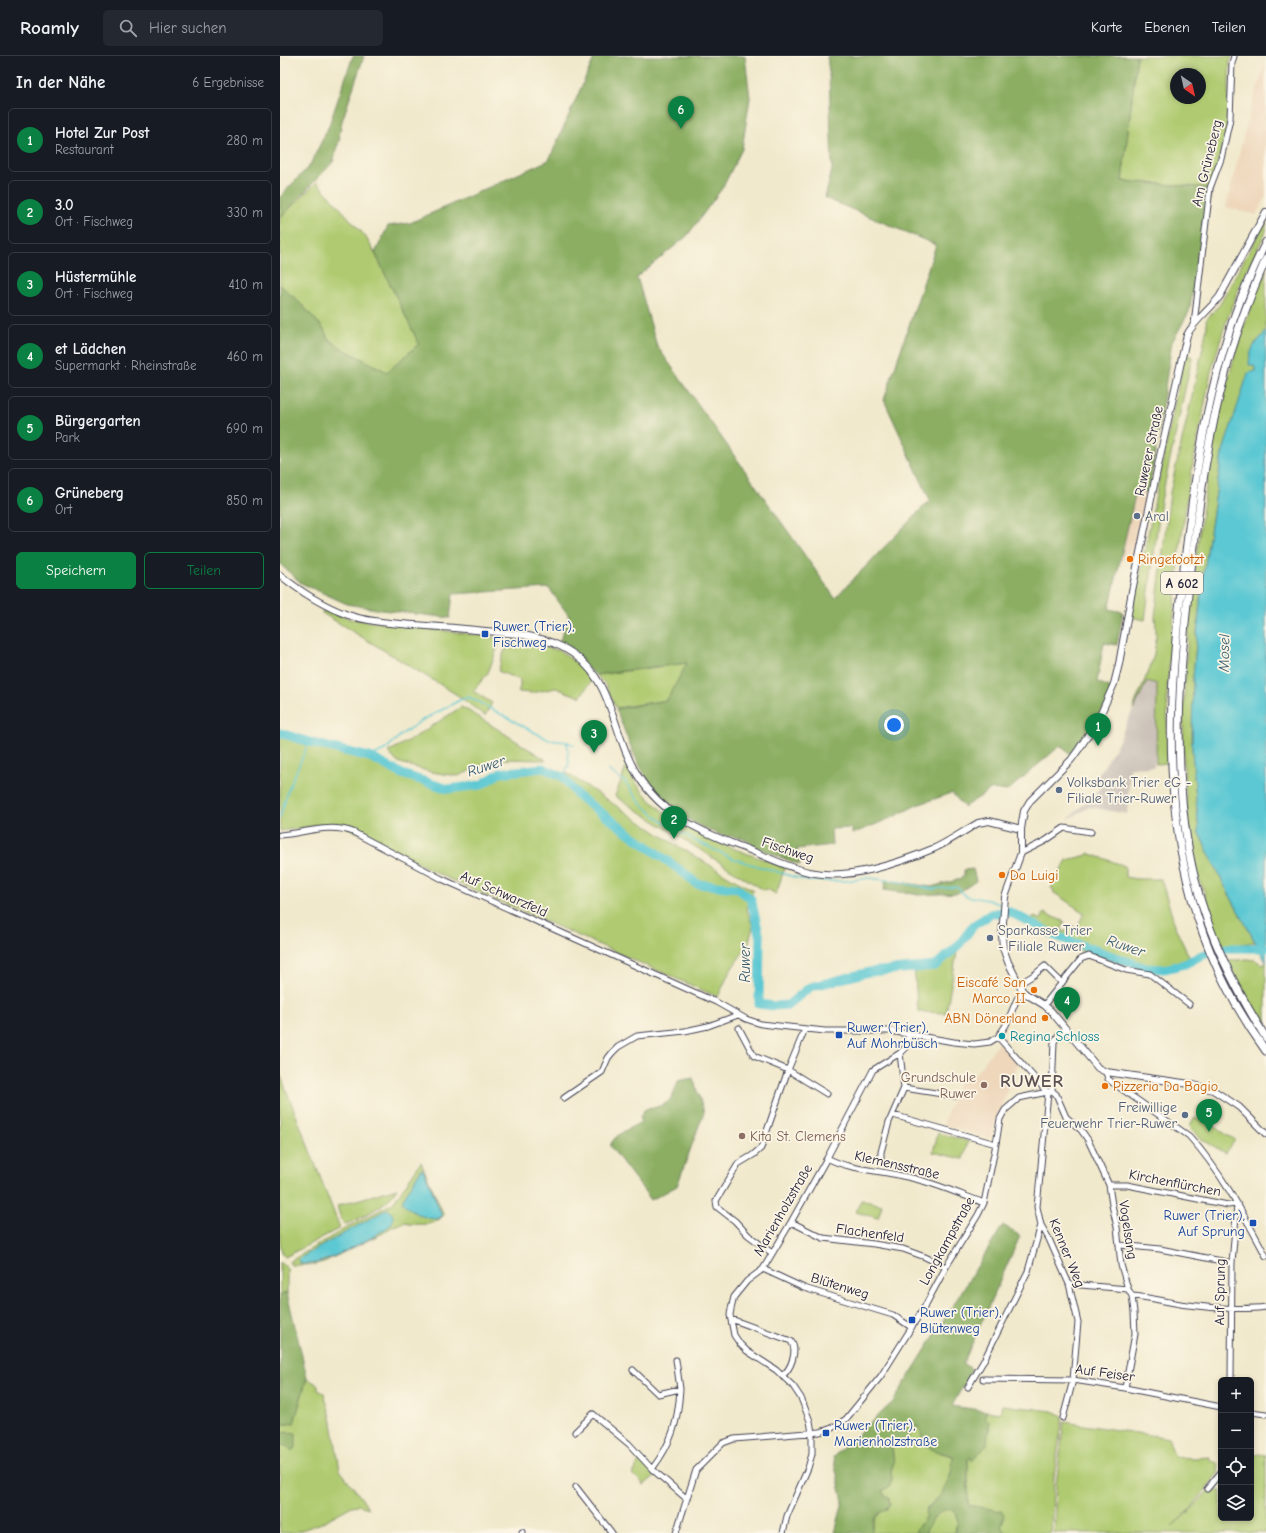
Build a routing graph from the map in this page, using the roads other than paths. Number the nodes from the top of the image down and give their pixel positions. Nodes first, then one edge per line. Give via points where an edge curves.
1 (1234, 56) edge
2 (1266, 212) edge
3 (1266, 242) edge
4 (1266, 259) edge
5 (1194, 324) junction
6 (280, 576) edge
7 (1021, 829) junction
8 (1091, 832) dead end
9 (280, 835) edge
10 (1021, 854) junction
11 (1062, 983) junction
12 (1019, 984) junction
13 (1023, 992) junction
14 (1189, 1004) dead end
15 (1044, 1005) junction
16 (738, 1015) junction
17 (739, 1028) dead end
18 (805, 1029) junction
19 (1066, 1029) junction
20 (909, 1033) junction
21 (998, 1037) junction
22 (1266, 1038) edge
23 (1266, 1051) edge
24 (900, 1053) junction
25 (788, 1070) junction
26 (1106, 1072) junction
27 (904, 1088) junction
28 (1050, 1092) junction
29 (827, 1094) dead end
30 (955, 1096) dead end
31 (564, 1098) dead end
32 (893, 1115) junction
33 (1266, 1134) edge
34 (996, 1144) junction
35 (827, 1158) junction
36 (881, 1159) dead end
37 (1109, 1185) junction
38 (984, 1203) junction
39 (1237, 1204) junction
40 (791, 1222) junction
41 (1041, 1225) junction
42 (1120, 1245) junction
43 (772, 1253) junction
44 (1266, 1256) edge
45 (1232, 1263) junction
46 (946, 1267) junction
47 (763, 1269) junction
48 (1069, 1284) junction
49 (1128, 1289) junction
50 (1132, 1296) junction
51 (1266, 1307) edge
52 (1232, 1308) junction
53 (731, 1319) junction
54 (912, 1327) junction
55 (676, 1360) dead end
56 (633, 1370) dead end
57 (782, 1376) junction
58 (1231, 1377) edge
59 (984, 1379) dead end
60 (1072, 1380) junction
61 (968, 1387) dead end
62 (1126, 1388) junction
63 (680, 1389) junction
64 (1218, 1406) edge
65 (1254, 1412) edge
66 (1266, 1414) edge
67 (1063, 1418) dead end
68 (575, 1432) dead end
69 (812, 1433) junction
70 (652, 1468) junction
71 (1218, 1476) edge
72 (576, 1487) dead end
73 (1207, 1489) dead end
74 (687, 1499) junction
75 (612, 1533) edge
76 (676, 1533) edge
77 (783, 1533) edge

1 - 5 street, Am Grüneberg via 1230,119 1221,159 1210,188
2 - 5 main road, Ruwerer Straße via 1220,296
3 - 23 highway, A 602 via 1226,338 1210,398 1193,495 1172,689 1174,792 1187,879 1203,932 1218,969
4 - 22 highway, A 602 via 1233,346 1209,442 1187,601 1180,695 1182,796 1194,879 1226,968
5 - 7 main road, Ruwerer Straße via 1185,342 1114,684 1099,718 1079,749 1026,807 1022,815
6 - 7 main road, Fischweg via 327,606 350,615 385,623 519,634 563,647 596,675 637,775 647,790 668,810 686,823 724,841 810,872 839,874 887,866 936,847 978,823 989,821
7 - 10 main road, Ruwerer Straße
8 - 10 street via 1064,828
9 - 16 street, Auf Schwarzfeld via 330,828 348,830 442,879 716,1002
10 - 12 main road, Ruwerer Straße via 1005,896 1002,924 1003,948
11 - 12 street via 1045,966
11 - 14 street via 1082,959 1089,956 1126,970 1150,974
11 - 15 street
12 - 13 main road, Ruwerer Straße
13 - 15 main road
13 - 21 street
15 - 19 main road
16 - 18 street, Auf Schwarzfeld via 761,1024
16 - 31 street via 685,1031 637,1036 612,1053 602,1072
17 - 25 street via 754,1056
18 - 20 street, Auf Schwarzfeld
18 - 25 street
19 - 26 main road via 1094,1066
19 - 28 street, Kenner Weg via 1054,1042
20 - 21 street, Auf Schwarzfeld via 974,1044 990,1042
20 - 24 street via 906,1047
21 - 28 street, Vogelsang
24 - 27 street
24 - 35 street, Marienholzstraße via 873,1070
25 - 29 street
25 - 43 street via 761,1148 738,1164 716,1201 717,1207
26 - 33 main road via 1190,1084 1213,1090 1239,1107
26 - 39 street via 1108,1079 1113,1083 1189,1136 1209,1159
27 - 30 street
27 - 32 street
28 - 34 street, Longkampstraße via 1019,1098 1009,1105 1000,1119
28 - 37 street, Vogelsang via 1056,1094 1066,1117 1088,1140
28 - 41 street, Kenner Weg via 1037,1207
32 - 34 street
32 - 36 street via 889,1122
34 - 38 street, Longkampstraße
35 - 38 street, Klemensstraße via 840,1165 929,1182
35 - 40 street, Marienholzstraße
37 - 39 street, Kirchenflürchen via 1128,1184 1228,1205
37 - 42 street, Vogelsang
38 - 46 street, Longkampstraße
39 - 44 street
39 - 45 street, Auf Sprung
40 - 43 street, Marienholzstraße
40 - 46 street, Flachenfeld via 823,1238 903,1249
41 - 48 street, Kenner Weg via 1050,1238
41 - 61 street via 1028,1271
42 - 45 street via 1160,1249
42 - 49 street, Vogelsang via 1121,1265
43 - 47 street, Marienholzstraße
45 - 52 street, Auf Sprung
46 - 54 street, Longkampstraße
47 - 53 street, Marienholzstraße via 747,1281 734,1297
47 - 54 street, Blütenweg via 804,1288 893,1316
48 - 49 street
48 - 60 street, Kenner Weg via 1078,1322
49 - 50 street, Vogelsang
50 - 52 street via 1188,1305
50 - 62 street, Vogelsang via 1135,1334
51 - 52 street
52 - 58 street, Auf Sprung
53 - 57 street, Marienholzstraße via 734,1335 740,1344
53 - 57 street via 791,1341 795,1351
54 - 69 street, Longkampstraße via 881,1376 846,1419 826,1431
55 - 63 street
56 - 63 street via 658,1394
57 - 69 street, Marienholzstraße via 801,1398
59 - 60 street, Auf Feiser
60 - 62 street, Auf Feiser
60 - 67 street, Kenner Weg
62 - 64 street, Auf Feiser
63 - 70 street via 675,1429 663,1455
65 - 66 street
68 - 70 street via 593,1414 629,1444
69 - 74 street, Longkampstraße via 734,1439 723,1443 696,1470
69 - 77 street, Marienholzstraße via 812,1454 808,1468 787,1516
70 - 74 street
71 - 73 street
72 - 75 street
74 - 76 street, Longkampstraße

